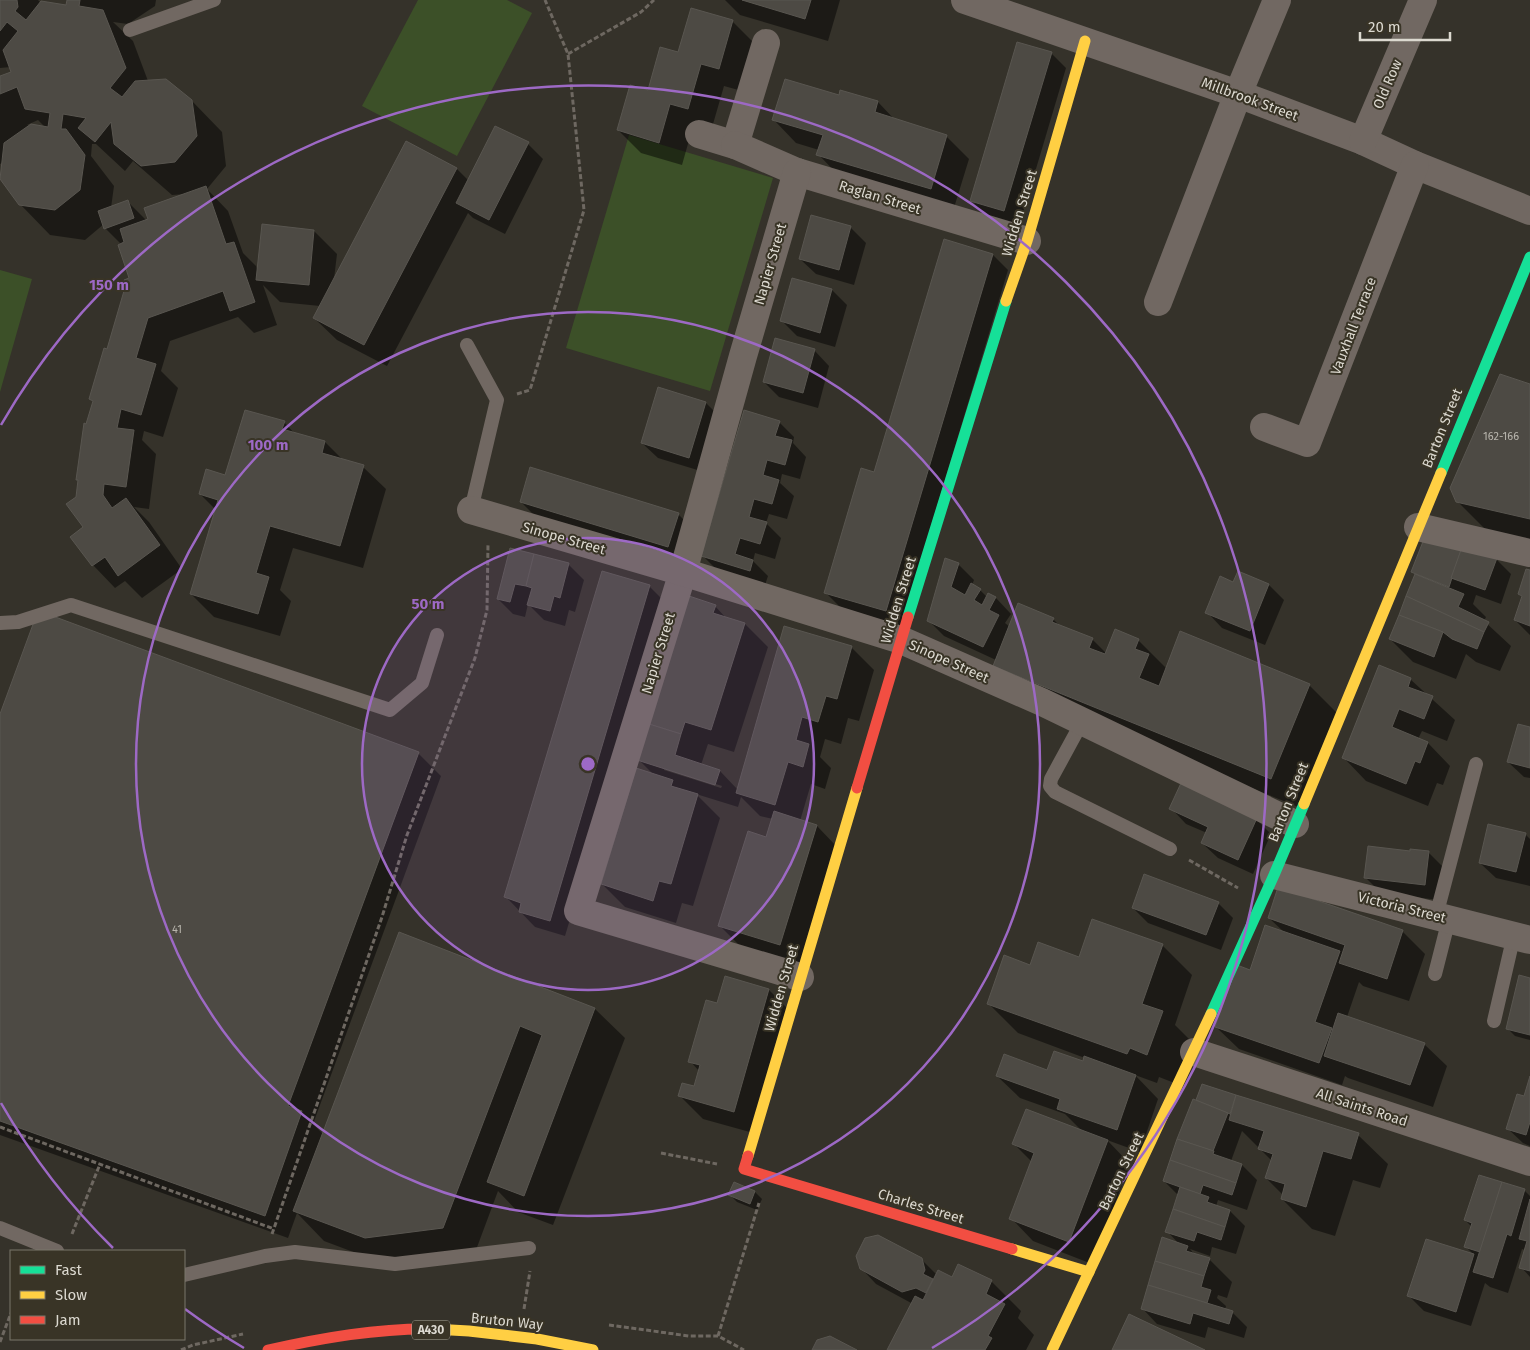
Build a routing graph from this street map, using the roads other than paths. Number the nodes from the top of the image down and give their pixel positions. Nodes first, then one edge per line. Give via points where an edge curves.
1 (214, 0) edge
2 (965, 0) edge
3 (1277, 0) edge
4 (1424, 0) edge
5 (130, 30) dead end
6 (1085, 42) junction
7 (766, 43) dead end
8 (1238, 94) junction
9 (699, 134) dead end
10 (1363, 141) junction
11 (735, 145) junction
12 (1416, 165) junction
13 (797, 172) junction
14 (1530, 211) edge
15 (1028, 241) junction
16 (1530, 257) edge
17 (1158, 302) dead end
18 (467, 345) dead end
19 (1264, 427) dead end
20 (480, 513) joint
21 (1418, 527) junction
22 (1530, 553) edge
23 (683, 572) junction
24 (0, 623) edge
25 (437, 635) dead end
26 (902, 640) junction
27 (1082, 722) junction
28 (1476, 764) dead end
29 (1294, 824) junction
30 (1170, 850) road end
31 (1274, 875) junction
32 (1443, 918) junction
33 (1522, 938) edge
34 (1435, 974) dead end
35 (800, 976) junction
36 (1494, 1021) dead end
37 (1194, 1052) junction
38 (1530, 1162) edge
39 (744, 1169) joint
40 (0, 1228) edge
41 (528, 1248) road end
42 (55, 1250) edge
43 (1089, 1272) junction
44 (185, 1275) edge
45 (268, 1350) edge
46 (593, 1350) edge
47 (1052, 1350) edge

1 - 5 lane
2 - 6 street, Millbrook Street
3 - 8 street
4 - 10 street, Old Row
6 - 8 street, Millbrook Street
6 - 15 street, Widden Street
7 - 11 street
8 - 10 street, Millbrook Street
8 - 17 street
9 - 11 street, Raglan Street
10 - 12 street, Millbrook Street
11 - 13 street, Raglan Street
12 - 14 street, Millbrook Street
12 - 19 street, Vauxhall Terrace via 1308,443
13 - 15 street, Raglan Street
13 - 23 street, Napier Street
15 - 26 street, Widden Street via 1007,296
16 - 21 street, Barton Street
18 - 20 lane via 497,400
20 - 23 street, Sinope Street
21 - 22 street
21 - 29 street, Barton Street
23 - 26 street, Sinope Street
23 - 35 street, Napier Street via 578,911
24 - 25 lane via 18,622 71,605 390,710 422,682
26 - 27 street, Sinope Street
26 - 35 street, Widden Street
27 - 29 street, Sinope Street
27 - 30 lane via 1050,786 1055,792
28 - 32 lane
29 - 31 street, Barton Street
31 - 32 street, Victoria Street
31 - 37 street, Barton Street
32 - 33 street, Victoria Street
32 - 34 lane
33 - 36 lane
35 - 39 street, Widden Street
37 - 38 street, All Saints Road
37 - 43 street, Barton Street
39 - 43 street, Charles Street
40 - 42 lane
41 - 44 lane via 395,1264 295,1252
43 - 47 street, Barton Street
45 - 46 street, Bruton Way / A430 via 359,1334 420,1329 492,1334

